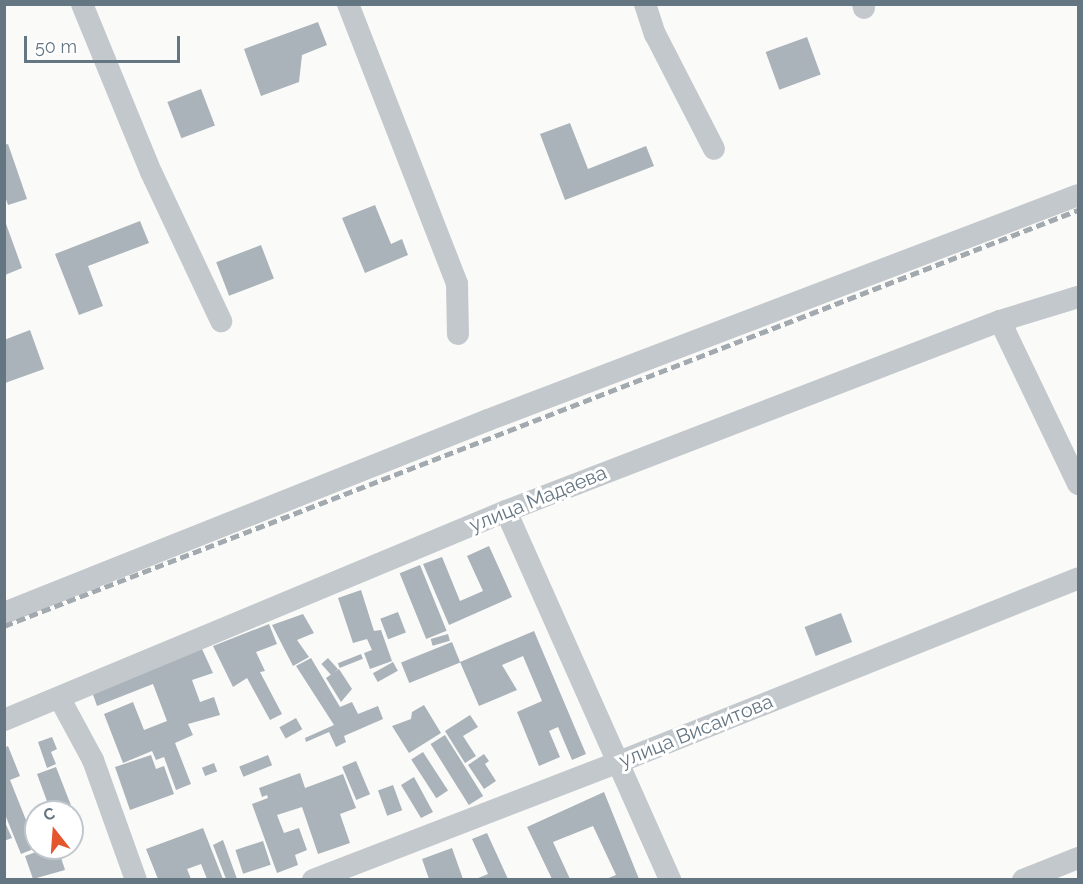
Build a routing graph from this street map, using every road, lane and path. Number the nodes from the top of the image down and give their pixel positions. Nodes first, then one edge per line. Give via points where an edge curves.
1 (82, 4) edge
2 (348, 4) edge
3 (645, 4) edge
4 (714, 149) dead end
5 (1078, 195) edge
6 (1078, 297) edge
7 (221, 321) dead end
8 (1000, 321) junction
9 (458, 334) dead end
10 (1078, 484) edge
11 (506, 510) junction
12 (1078, 578) edge
13 (4, 613) edge
14 (60, 699) junction
15 (4, 720) edge
16 (619, 762) junction
17 (1078, 858) edge
18 (136, 879) edge
19 (313, 879) edge
20 (670, 879) edge
21 (1023, 879) edge

1 - 7 street via 151,172
2 - 9 street via 457,284
3 - 4 street via 655,34
5 - 13 street via 488,420
6 - 8 street, улица Мадаева
8 - 10 street
8 - 11 street, улица Мадаева
11 - 14 street, улица Мадаева
11 - 16 street
12 - 16 street, улица Висаитова
14 - 15 street, улица Мадаева
14 - 18 street via 93,760
16 - 19 street, улица Висаитова
16 - 20 street
17 - 21 street

